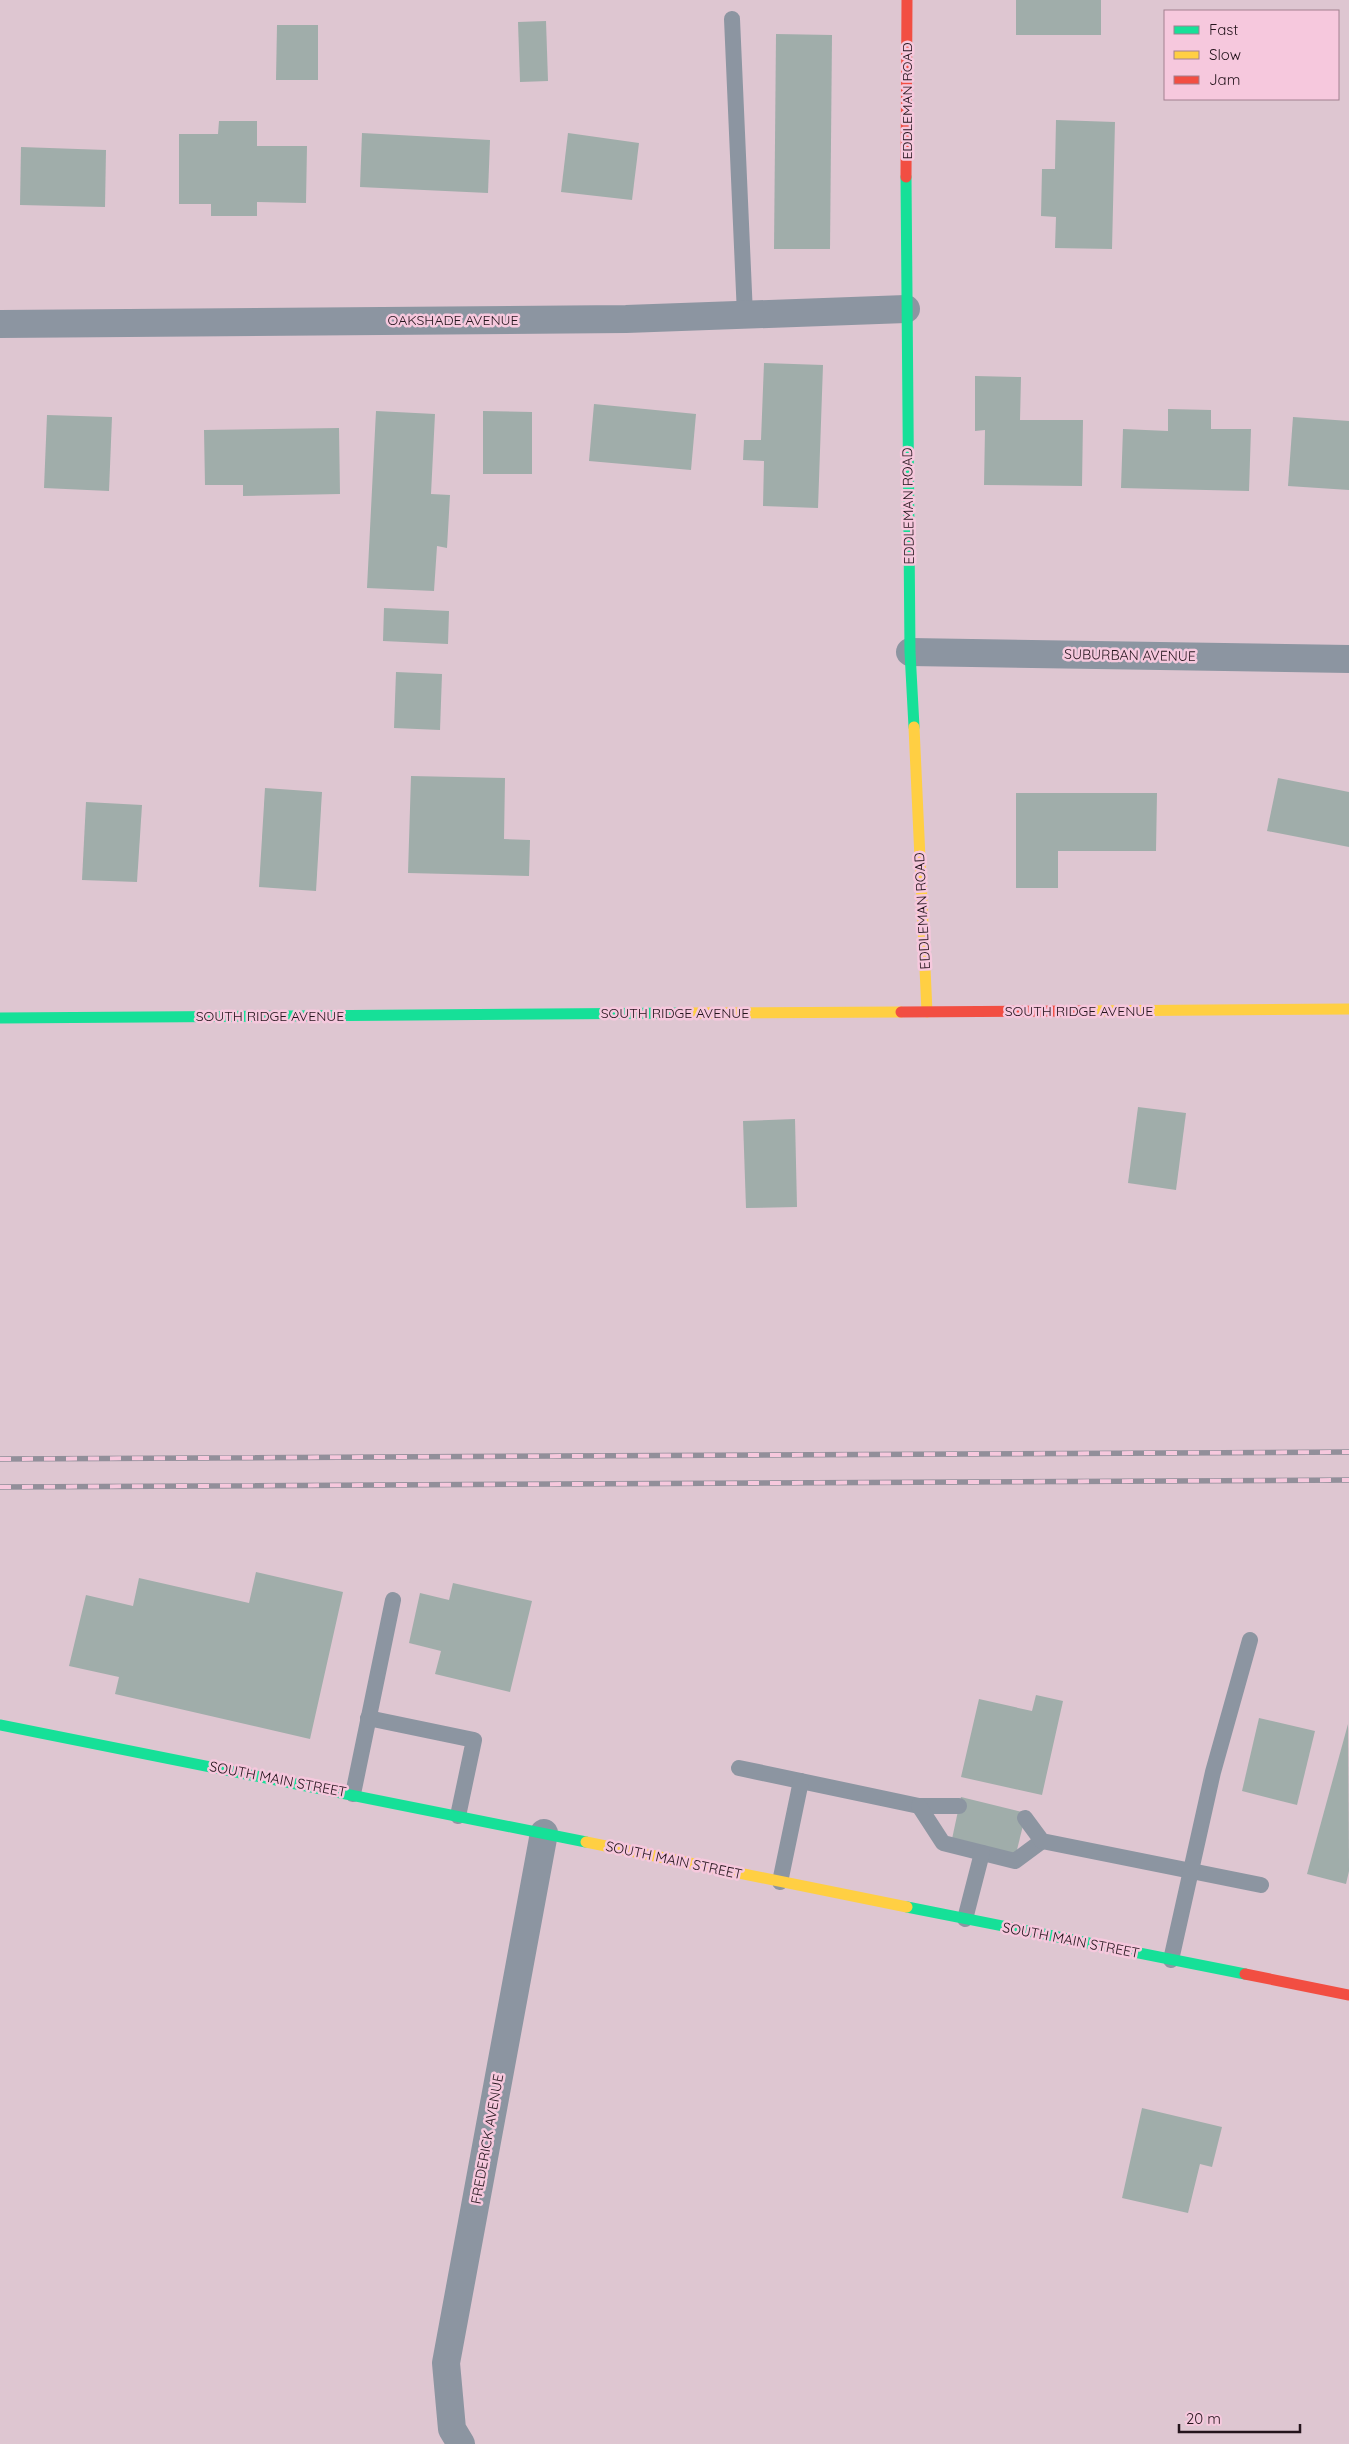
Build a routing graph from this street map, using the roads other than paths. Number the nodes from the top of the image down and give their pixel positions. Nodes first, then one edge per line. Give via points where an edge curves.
1 (907, 0) edge
2 (732, 19) dead end
3 (906, 309) junction
4 (745, 315) junction
5 (0, 324) edge
6 (910, 652) junction
7 (1349, 659) edge
8 (1349, 1008) edge
9 (927, 1012) junction
10 (0, 1018) edge
11 (393, 1600) dead end
12 (1250, 1640) dead end
13 (368, 1718) junction
14 (0, 1725) edge
15 (739, 1768) dead end
16 (801, 1782) junction
17 (353, 1794) junction
18 (919, 1806) junction
19 (959, 1806) dead end
20 (458, 1816) junction
21 (1024, 1818) dead end
22 (544, 1833) junction
23 (1042, 1841) junction
24 (982, 1853) junction
25 (1191, 1870) junction
26 (780, 1882) junction
27 (1261, 1885) dead end
28 (965, 1919) junction
29 (1171, 1960) junction
30 (1349, 1995) edge
31 (461, 2444) edge

1 - 3 street, EDDLEMAN ROAD
2 - 4 lane
3 - 4 street, OAKSHADE AVENUE
3 - 6 street, EDDLEMAN ROAD
4 - 5 street, OAKSHADE AVENUE
6 - 7 street, SUBURBAN AVENUE
6 - 9 street, EDDLEMAN ROAD
8 - 9 street, SOUTH RIDGE AVENUE
9 - 10 street, SOUTH RIDGE AVENUE
11 - 13 lane
12 - 25 lane via 1213,1772
13 - 17 lane
13 - 20 lane via 474,1740
14 - 17 street, SOUTH MAIN STREET
15 - 16 lane
16 - 18 lane
16 - 26 lane
17 - 20 street, SOUTH MAIN STREET
18 - 19 lane
18 - 24 lane via 943,1843
20 - 22 street, SOUTH MAIN STREET
21 - 23 lane
22 - 26 street, SOUTH MAIN STREET
22 - 31 street, FREDERICK AVENUE via 446,2363 452,2429
23 - 24 lane via 1015,1862
23 - 25 lane
24 - 28 lane
25 - 27 lane
25 - 29 lane
26 - 28 street, SOUTH MAIN STREET
28 - 29 street, SOUTH MAIN STREET
29 - 30 street, SOUTH MAIN STREET

